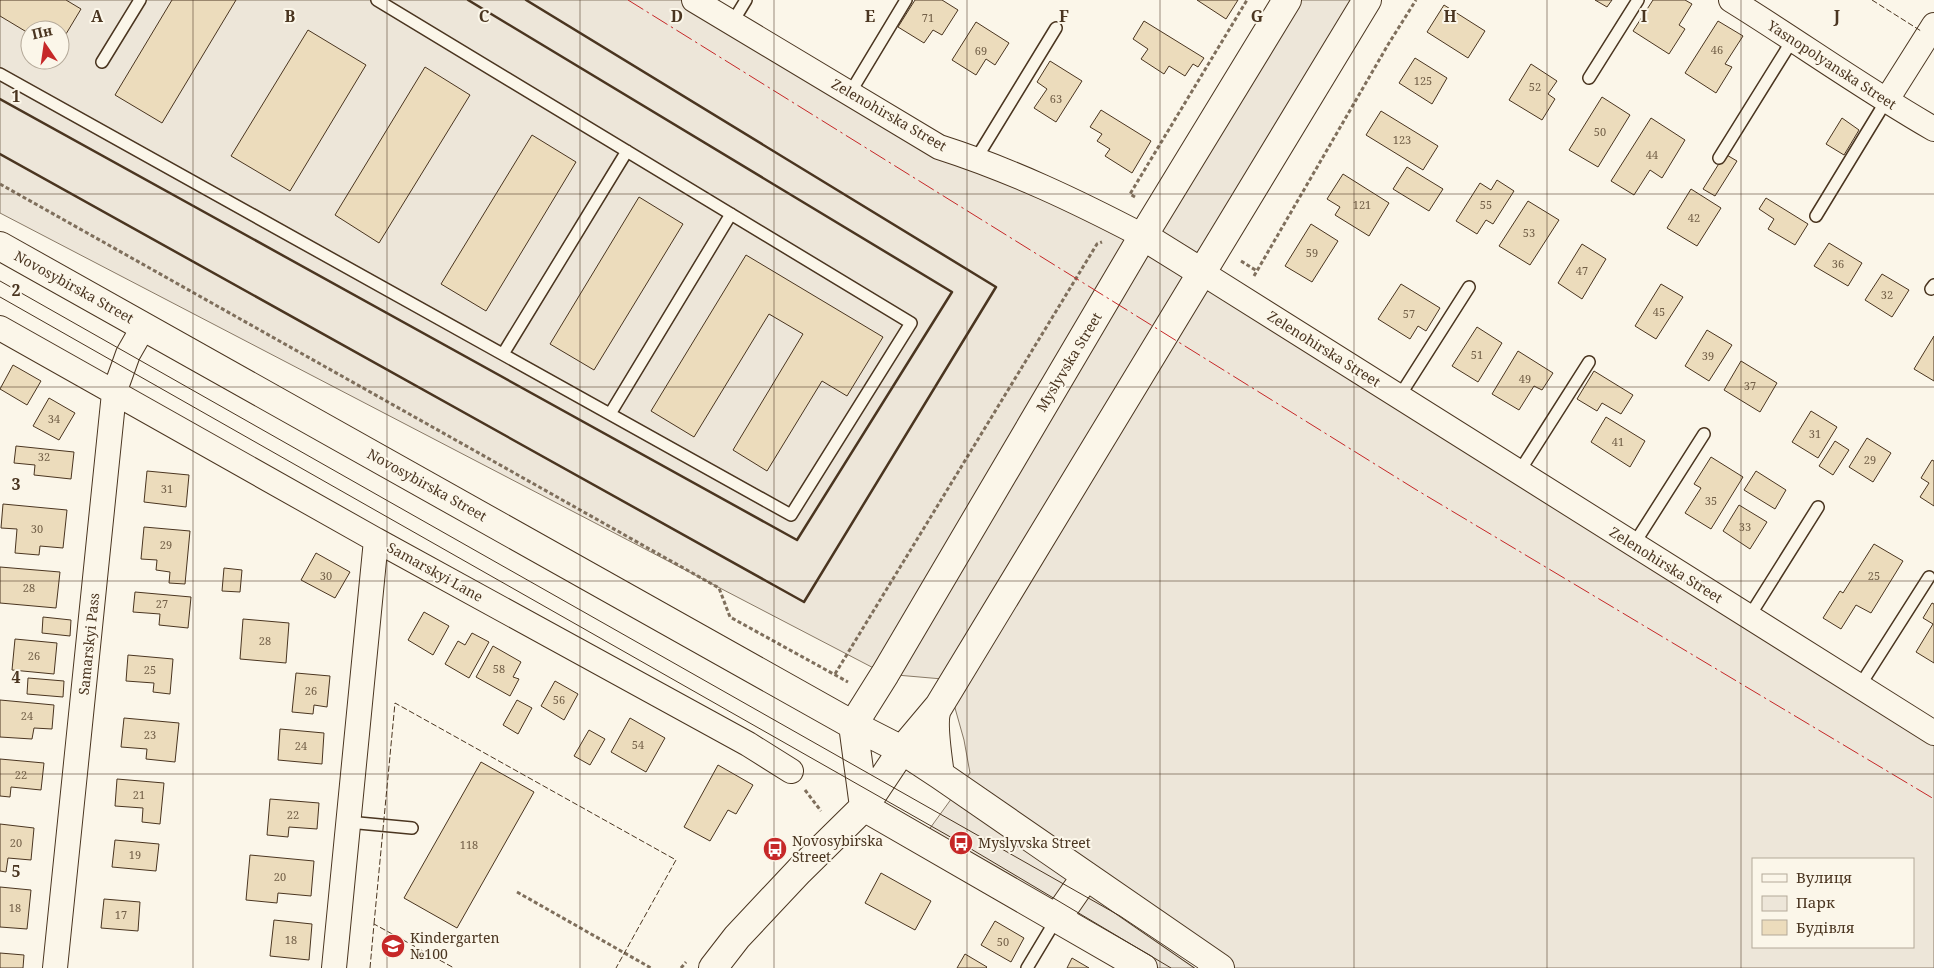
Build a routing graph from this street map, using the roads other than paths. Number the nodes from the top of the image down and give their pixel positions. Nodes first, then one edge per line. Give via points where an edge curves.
1 (140, 0) edge
2 (377, 0) edge
3 (694, 0) edge
4 (746, 0) edge
5 (906, 0) edge
6 (1287, 0) edge
7 (1368, 0) edge
8 (1638, 0) edge
9 (1731, 0) edge
10 (732, 23) junction
11 (1934, 25) edge
12 (1056, 28) dead end
13 (1793, 39) junction
14 (102, 62) dead end
15 (0, 74) edge
16 (1589, 78) dead end
17 (850, 93) junction
18 (1886, 101) junction
19 (1934, 129) edge
20 (627, 151) junction
21 (1719, 158) dead end
22 (976, 159) junction
23 (731, 214) junction
24 (1816, 216) dead end
25 (1143, 236) junction
26 (0, 246) edge
27 (1201, 272) junction
28 (1469, 287) dead end
29 (144, 326) junction
30 (0, 328) edge
31 (503, 354) junction
32 (1588, 362) dead end
33 (114, 393) junction
34 (1399, 397) junction
35 (610, 414) junction
36 (1704, 434) dead end
37 (1519, 472) junction
38 (1818, 507) dead end
39 (376, 540) junction
40 (1634, 544) junction
41 (1929, 577) dead end
42 (1749, 616) junction
43 (1860, 686) junction
44 (936, 709) junction
45 (854, 725) junction
46 (1934, 733) edge
47 (902, 750) junction
48 (791, 772) road end
49 (940, 775) junction
50 (864, 808) junction
51 (348, 822) junction
52 (412, 828) dead end
53 (1086, 876) junction
54 (1057, 918) junction
55 (55, 968) edge
56 (334, 968) edge
57 (713, 968) edge
58 (1028, 968) edge
59 (1143, 968) edge
60 (1220, 968) edge

1 - 14 lane
2 - 20 lane
3 - 10 street, Zelenohirska Street
4 - 10 lane
5 - 17 lane
6 - 25 street, Myslyvska Street
7 - 27 street
8 - 16 lane
9 - 13 street, Yasnopolyanska Street
10 - 17 street, Zelenohirska Street
11 - 18 street
12 - 22 lane
13 - 18 street, Yasnopolyanska Street
13 - 21 lane
15 - 31 lane
17 - 22 street, Zelenohirska Street via 939,147
18 - 19 street, Yasnopolyanska Street
18 - 24 lane
20 - 23 lane
20 - 31 lane
22 - 25 street, Zelenohirska Street via 1054,191
23 - 35 lane
23 - 35 lane via 911,323 791,515
25 - 27 street, Zelenohirska Street
25 - 45 street, Myslyvska Street
26 - 29 street, Novosybirska Street
27 - 34 street, Zelenohirska Street
27 - 44 street
28 - 34 lane
29 - 33 street, Samarskyi Pass via 128,354
29 - 45 street, Novosybirska Street
30 - 33 street
31 - 35 lane
32 - 37 lane
33 - 39 street
33 - 55 street, Samarskyi Pass
34 - 37 street, Zelenohirska Street
36 - 40 lane
37 - 40 street, Zelenohirska Street
38 - 42 lane
39 - 48 street, Samarskyi Lane via 748,744
39 - 51 street, Samarskyi Lane
40 - 42 street, Zelenohirska Street
41 - 43 lane
42 - 43 street, Zelenohirska Street
43 - 46 street, Zelenohirska Street
44 - 47 street
44 - 49 street
45 - 47 street, Novosybirska Street
45 - 50 street
47 - 49 street, Novosybirska Street
47 - 50 street
49 - 53 street, Novosybirska Street
50 - 54 street
50 - 57 street via 799,871
51 - 52 lane
51 - 56 street, Samarskyi Lane
53 - 54 street
53 - 60 street, Novosybirska Street
54 - 58 lane
54 - 59 street

